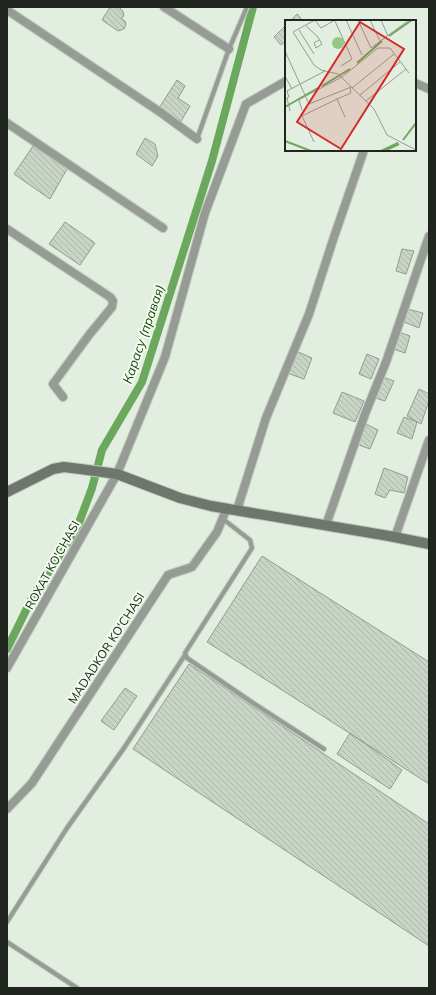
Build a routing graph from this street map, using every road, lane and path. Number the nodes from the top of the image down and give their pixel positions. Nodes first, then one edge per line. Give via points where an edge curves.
1 (164, 7) edge
2 (247, 7) edge
3 (7, 10) edge
4 (229, 49) junction
5 (285, 83) edge
6 (416, 84) edge
7 (429, 89) edge
8 (7, 123) edge
9 (197, 139) joint
10 (364, 151) edge
11 (163, 228) dead end
12 (7, 229) edge
13 (429, 236) edge
14 (63, 397) dead end
15 (429, 440) edge
16 (114, 474) junction
17 (7, 492) edge
18 (232, 509) junction
19 (223, 519) junction
20 (326, 525) junction
21 (395, 537) junction
22 (429, 544) edge
23 (185, 655) junction
24 (7, 668) edge
25 (324, 750) dead end
26 (7, 809) edge
27 (7, 922) edge
28 (7, 942) edge
29 (77, 988) edge

1 - 4 street
2 - 4 lane
3 - 9 street
4 - 9 lane
5 - 16 street, ROXAT KO'CHASI via 246,104 205,213 165,357
6 - 7 street
8 - 11 street
10 - 18 street, MADADKOR KO'CHASI via 309,314
12 - 14 street via 113,301 112,307 53,384
13 - 20 street
15 - 21 street
16 - 17 main road via 64,467 53,469
16 - 18 main road via 180,498
16 - 24 street, ROXAT KO'CHASI
18 - 19 street, MADADKOR KO'CHASI
18 - 20 main road
19 - 23 lane via 250,540 252,548
19 - 26 street, MADADKOR KO'CHASI via 217,532 192,567 168,575 32,783
20 - 21 main road
21 - 22 main road
23 - 25 lane
23 - 27 lane via 124,748 67,828
28 - 29 lane

